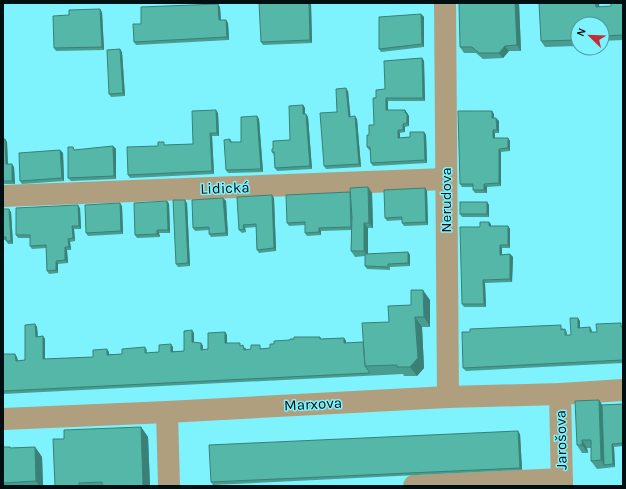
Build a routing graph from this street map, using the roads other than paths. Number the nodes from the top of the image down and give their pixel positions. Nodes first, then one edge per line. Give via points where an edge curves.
1 (445, 3) edge
2 (446, 179) junction
3 (3, 196) edge
4 (623, 390) edge
5 (560, 394) junction
6 (448, 397) junction
7 (167, 412) junction
8 (3, 419) edge
9 (562, 482) edge
10 (169, 486) edge
11 (414, 486) edge

1 - 2 street, Nerudova
2 - 3 street, Lidická
2 - 6 street, Nerudova
4 - 5 street, Marxova
5 - 6 street, Marxova
5 - 9 street, Jarošova
6 - 7 street, Marxova
7 - 8 street, Marxova
7 - 10 street
9 - 11 street

